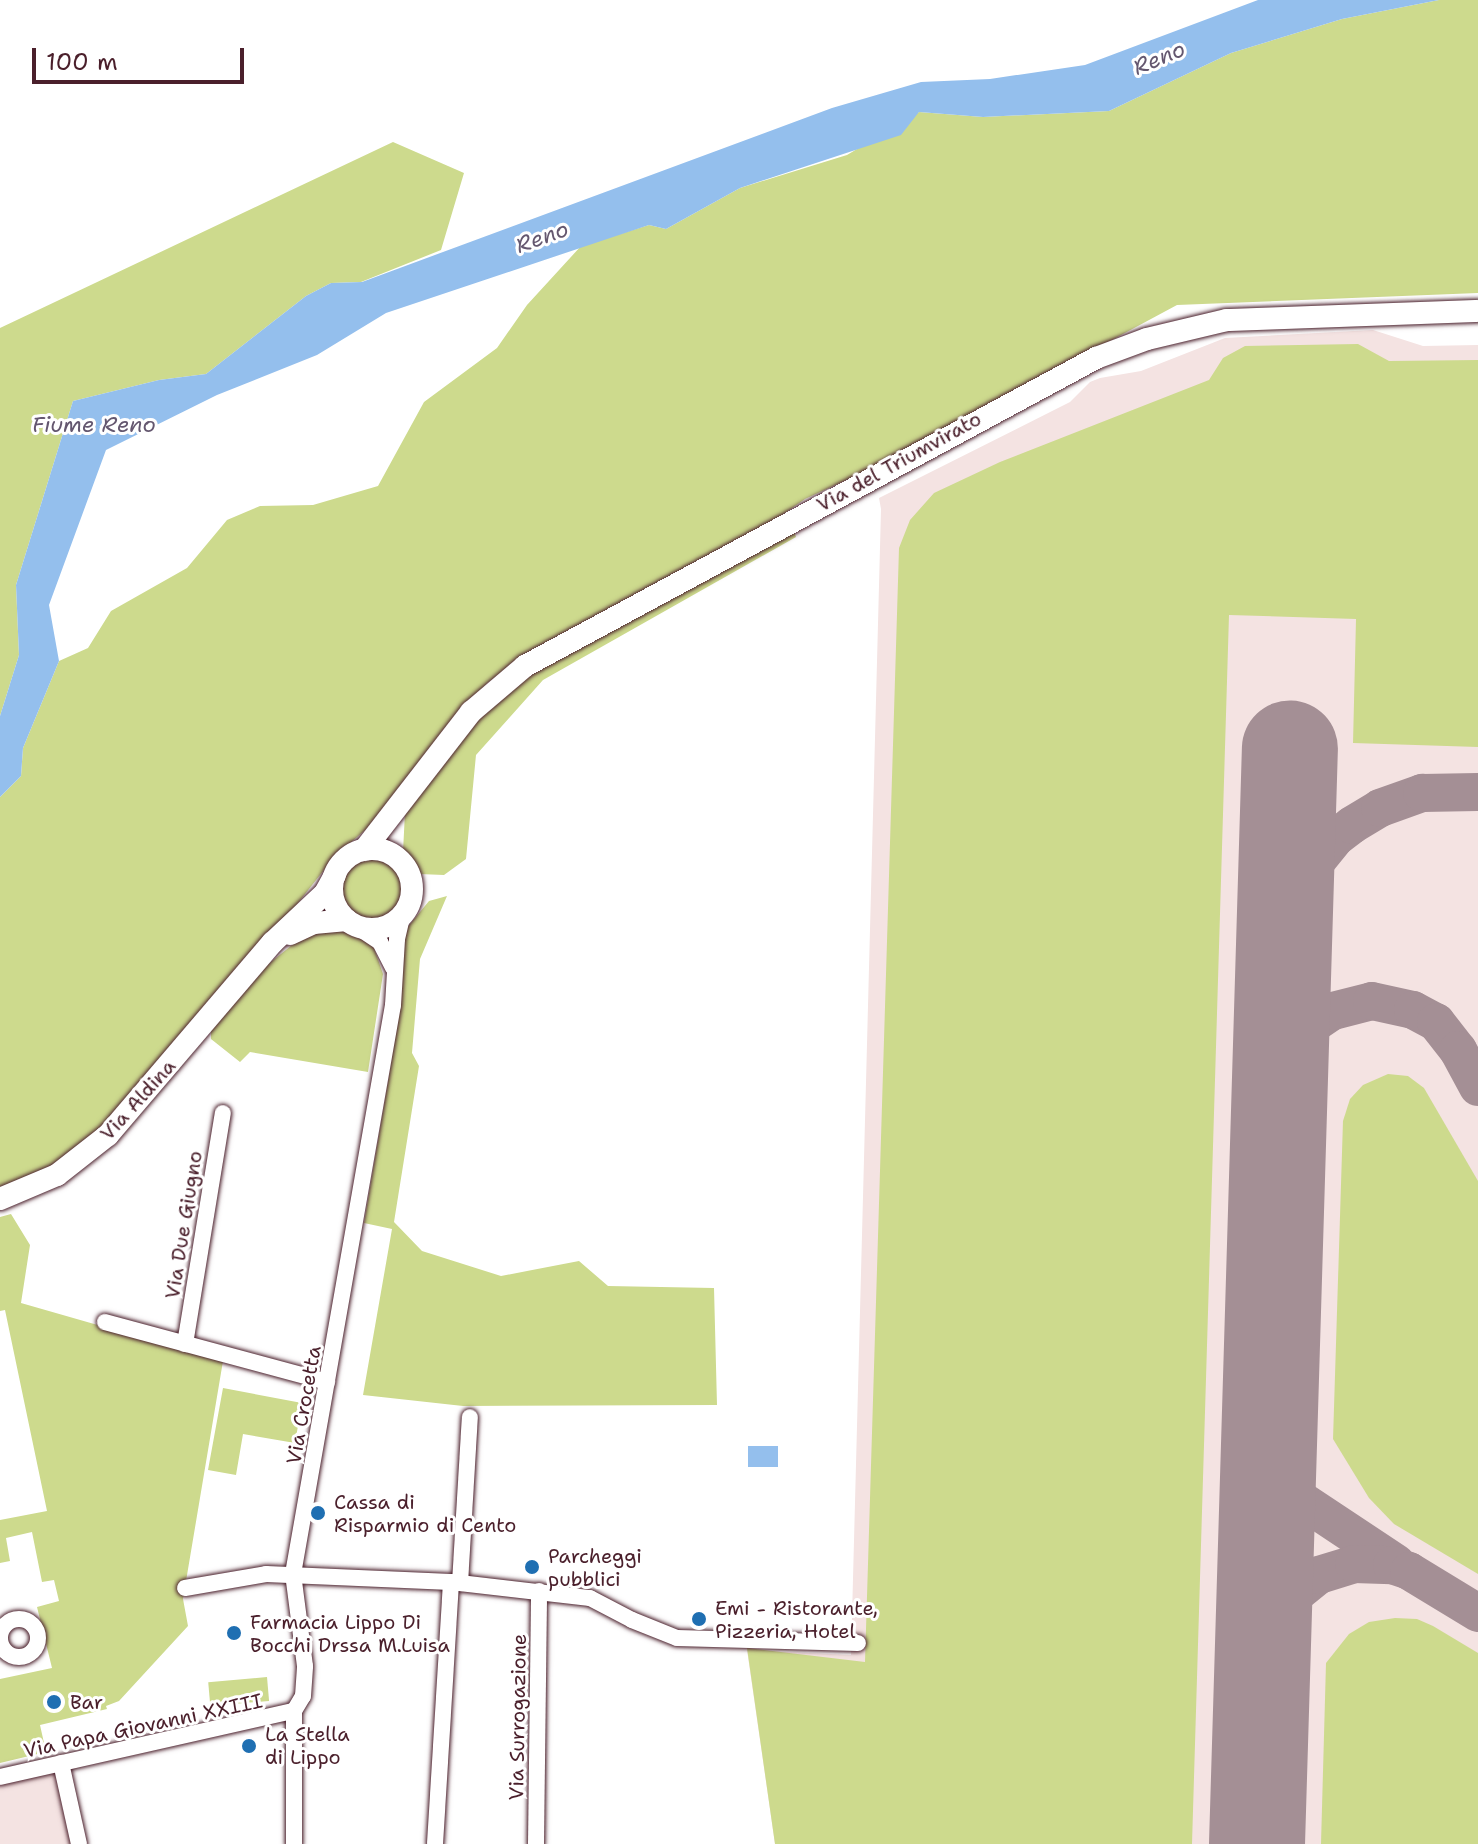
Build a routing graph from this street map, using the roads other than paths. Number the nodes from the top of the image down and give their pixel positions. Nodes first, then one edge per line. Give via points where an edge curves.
1 (1478, 311) edge
2 (400, 801) junction
3 (364, 850) junction
4 (401, 861) junction
5 (335, 875) junction
6 (403, 914) junction
7 (352, 923) junction
8 (250, 969) junction
9 (394, 971) junction
10 (223, 1113) dead end
11 (0, 1199) edge
12 (105, 1322) dead end
13 (185, 1344) junction
14 (327, 1382) junction
15 (470, 1417) dead end
16 (293, 1574) junction
17 (455, 1582) junction
18 (185, 1588) dead end
19 (539, 1591) junction
20 (858, 1643) dead end
21 (294, 1711) junction
22 (61, 1763) junction
23 (0, 1777) edge
24 (79, 1844) edge
25 (294, 1844) edge
26 (435, 1844) edge
27 (536, 1844) edge

1 - 2 street, Via del Triumvirato via 1227,320 1147,339 1096,358 525,666 471,712
2 - 3 street, Via del Triumvirato
2 - 4 street via 395,835
3 - 4 street via 383,851
3 - 5 street via 346,859
4 - 6 street via 412,891
5 - 7 street via 334,900
5 - 8 street, Via Aldina via 325,893
6 - 7 street via 387,927
6 - 9 street, Via Crocetta
7 - 8 street, Via Aldina via 301,928
7 - 9 street via 380,942
8 - 11 street, Via Aldina via 108,1135 57,1175
9 - 14 street, Via Crocetta via 393,1005
10 - 13 street, Via Due Giugno
12 - 13 street
13 - 14 street
14 - 16 street, Via Crocetta
15 - 17 street
16 - 17 street
16 - 18 street
16 - 21 street, Via Crocetta via 305,1666 303,1696
17 - 19 street
17 - 26 street
19 - 20 street via 590,1598 677,1638
19 - 27 street, Via Surrogazione
21 - 22 street, Via Papa Giovanni XXIII
21 - 25 street, Via Crocetta
22 - 23 street, Via Papa Giovanni XXIII
22 - 24 street

